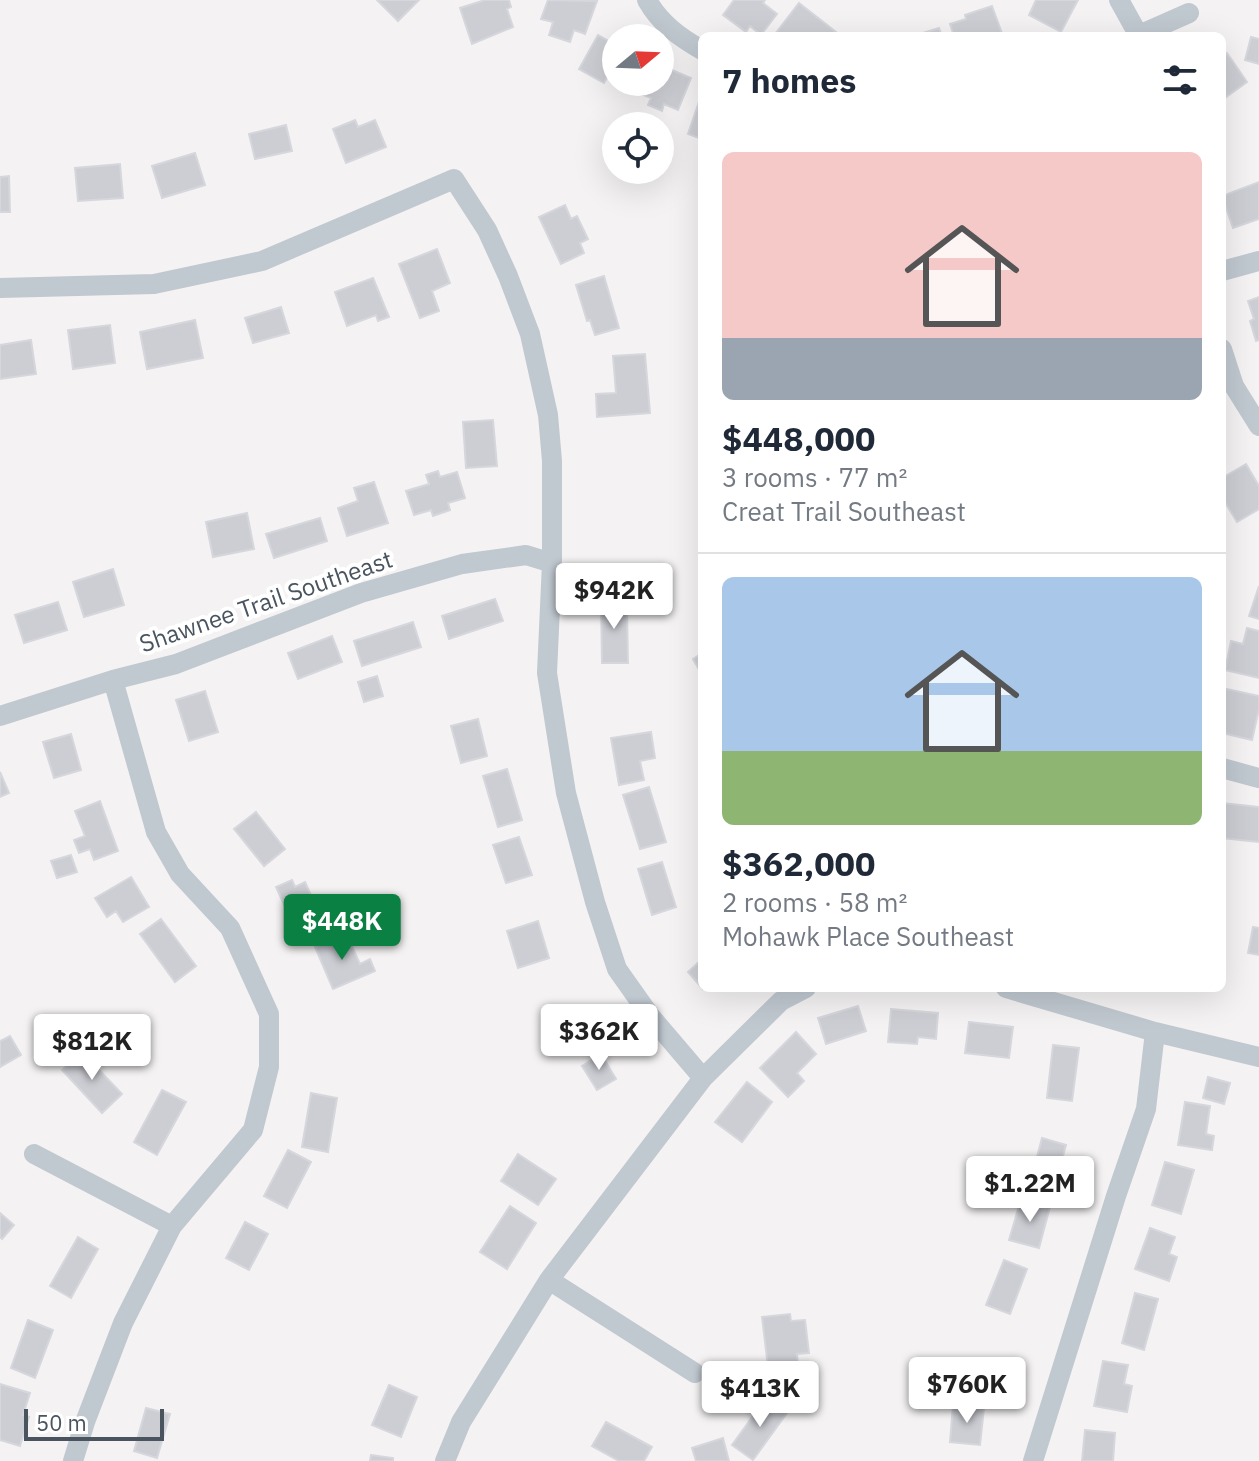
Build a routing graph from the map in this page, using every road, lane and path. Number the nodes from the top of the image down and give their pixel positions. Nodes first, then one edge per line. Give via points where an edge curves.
1 (647, 0) edge
2 (1119, 0) edge
3 (1189, 13) dead end
4 (1136, 32) edge
5 (1147, 32) edge
6 (698, 48) edge
7 (1259, 261) edge
8 (1226, 270) edge
9 (0, 288) edge
10 (1226, 361) edge
11 (1259, 426) edge
12 (552, 563) junction
13 (113, 680) junction
14 (0, 716) edge
15 (1226, 769) edge
16 (1259, 778) edge
17 (798, 992) edge
18 (1020, 992) edge
19 (1155, 1032) junction
20 (1259, 1057) edge
21 (703, 1078) junction
22 (34, 1154) dead end
23 (172, 1226) junction
24 (549, 1280) junction
25 (695, 1373) dead end
26 (73, 1461) edge
27 (445, 1461) edge
28 (1033, 1461) edge

1 - 6 street via 657,17
2 - 4 street
3 - 5 street
7 - 8 street
9 - 12 street via 154,284 262,261 454,179 487,230 530,334 548,415
10 - 11 street via 1234,386
12 - 13 street, Shawnee Trail Southeast via 526,555 462,564 361,593 176,664
12 - 21 street via 547,673 566,793 595,902 617,969
13 - 14 street, Shawnee Trail Southeast
13 - 23 street via 156,832 180,874 230,928 269,1014 269,1067 253,1130
15 - 16 street
17 - 21 street via 781,1001
18 - 19 street
19 - 20 street
19 - 28 street via 1146,1109
21 - 24 street
22 - 23 street
23 - 26 street via 123,1323
24 - 25 street
24 - 27 street via 461,1422

